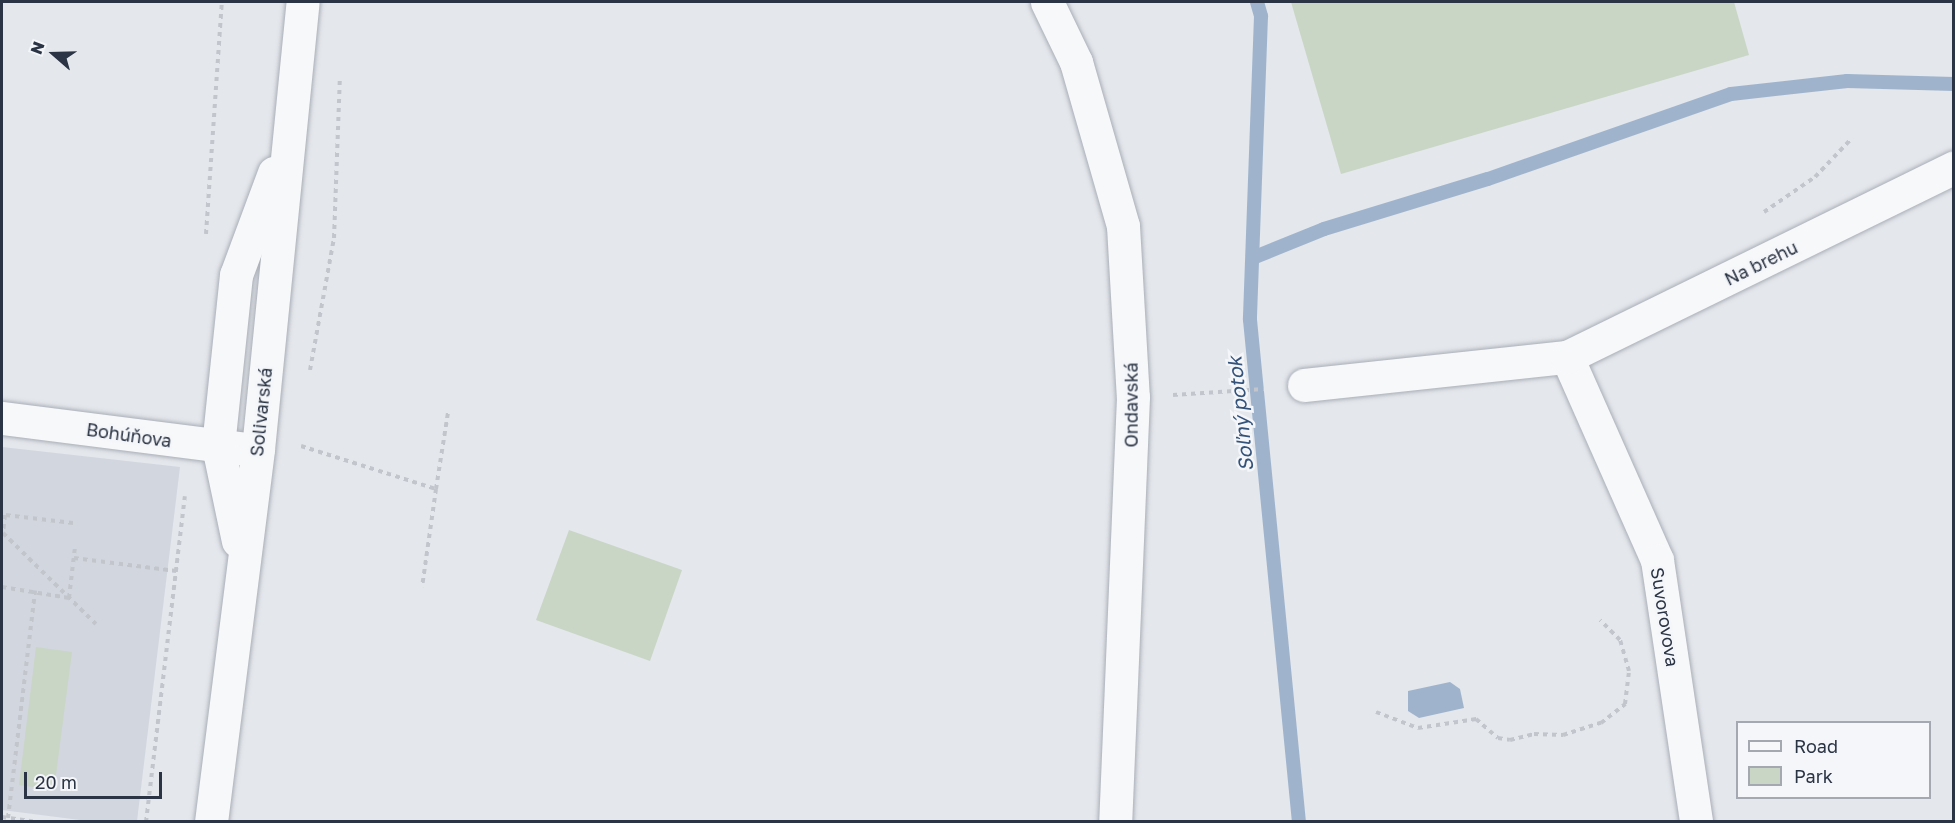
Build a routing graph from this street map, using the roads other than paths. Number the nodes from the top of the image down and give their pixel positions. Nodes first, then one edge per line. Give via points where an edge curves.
1 (303, 2) edge
2 (1047, 2) edge
3 (290, 130) junction
4 (1953, 167) edge
5 (1567, 357) junction
6 (1305, 385) dead end
7 (2, 418) edge
8 (218, 446) junction
9 (258, 449) junction
10 (243, 565) junction
11 (1698, 821) edge
12 (212, 822) edge
13 (1114, 822) edge

1 - 3 street, Solivarská
2 - 13 street, Ondavská via 1076,62 1123,226 1133,397
3 - 8 street via 236,275
3 - 9 street, Solivarská
4 - 5 street, Na brehu
5 - 6 street
5 - 11 street, Suvorovova via 1656,560
7 - 8 street, Bohúňova
8 - 9 street, Bohúňova
8 - 10 street
9 - 10 street, Solivarská
10 - 12 street, Solivarská

